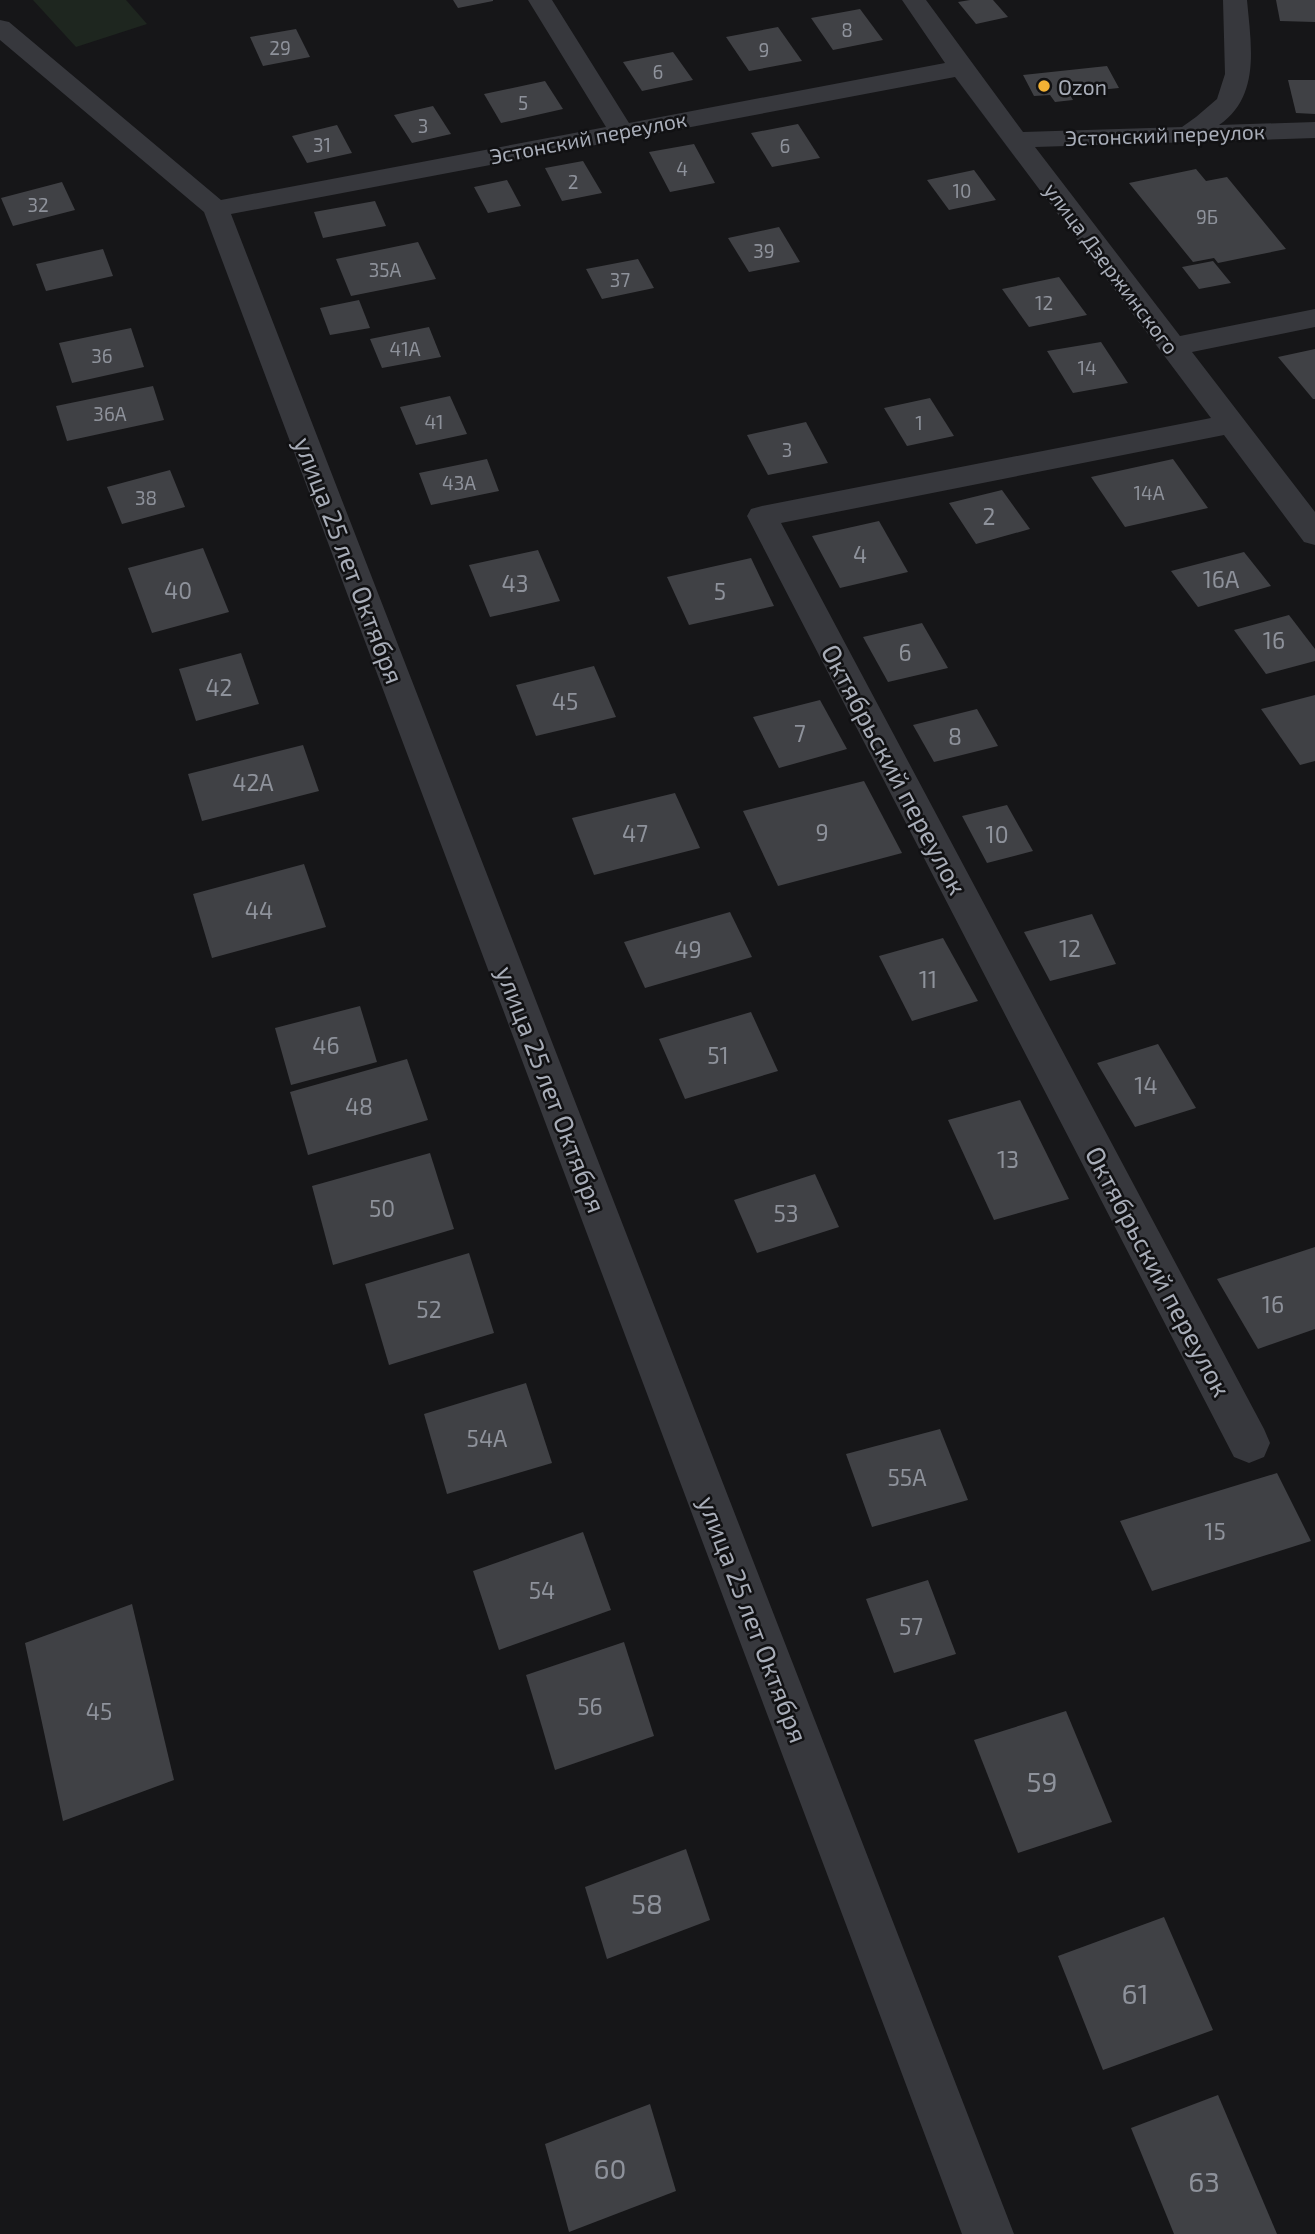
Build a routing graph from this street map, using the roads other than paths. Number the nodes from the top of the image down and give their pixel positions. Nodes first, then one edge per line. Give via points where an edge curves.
1 (540, 0) edge
2 (914, 0) edge
3 (1235, 0) edge
4 (0, 27) edge
5 (961, 68) junction
6 (1315, 130) edge
7 (621, 131) junction
8 (1191, 132) junction
9 (1015, 140) junction
10 (216, 209) junction
11 (1315, 318) edge
12 (1172, 347) junction
13 (1229, 424) junction
14 (1315, 534) edge
15 (1249, 1443) dead end
16 (988, 2234) edge

1 - 7 street
2 - 5 street, улица Дзержинского
3 - 8 street via 1236,88 1220,111
4 - 10 street, улица 25 лет Октября
5 - 7 street, Эстонский переулок
5 - 9 street, улица Дзержинского
6 - 8 street, Эстонский переулок
7 - 10 street, Эстонский переулок
8 - 9 street, Эстонский переулок
9 - 12 street, улица Дзержинского
10 - 16 street, улица 25 лет Октября
11 - 12 street
12 - 13 street, улица Дзержинского
13 - 14 street, улица Дзержинского
13 - 15 street, Октябрьский переулок via 762,516

